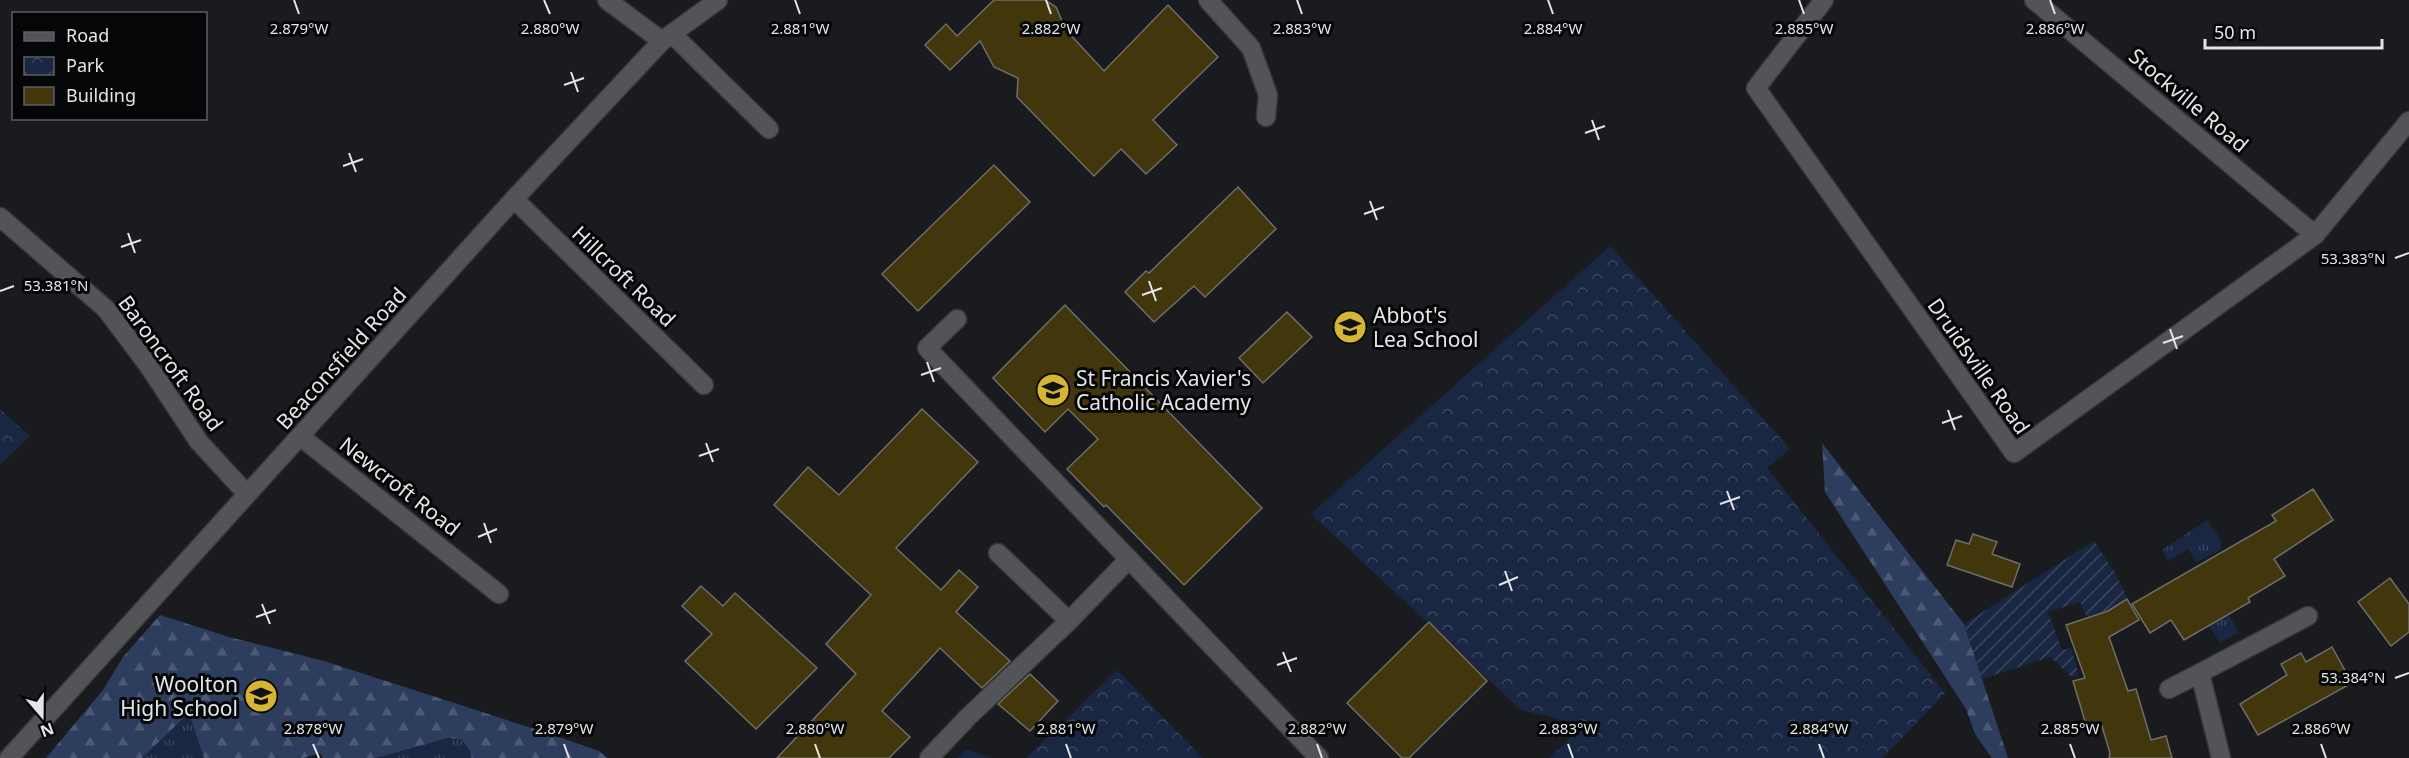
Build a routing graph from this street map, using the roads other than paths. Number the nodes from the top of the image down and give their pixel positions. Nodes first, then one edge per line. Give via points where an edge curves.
1 (607, 0) edge
2 (718, 0) edge
3 (1208, 0) edge
4 (1824, 0) edge
5 (2034, 0) edge
6 (667, 38) junction
7 (1266, 117) dead end
8 (2409, 121) edge
9 (769, 129) dead end
10 (514, 199) junction
11 (0, 217) edge
12 (2315, 235) junction
13 (957, 319) dead end
14 (704, 385) dead end
15 (301, 436) junction
16 (248, 494) junction
17 (998, 552) dead end
18 (1129, 559) junction
19 (499, 594) dead end
20 (2308, 616) dead end
21 (1069, 621) junction
22 (2200, 673) junction
23 (2169, 689) dead end
24 (9, 758) edge
25 (929, 758) edge
26 (1319, 758) edge
27 (2221, 758) edge

1 - 6 street
2 - 6 street, Beaconsfield Road
3 - 7 street via 1251,48 1268,95
4 - 12 street, Druidsville Road via 1756,88 2013,453
5 - 12 street, Stockville Road
6 - 9 street
6 - 10 street, Beaconsfield Road
8 - 12 street, Druidsville Road
10 - 14 street, Hillcroft Road
10 - 15 street, Beaconsfield Road
11 - 16 street, Baroncroft Road via 106,309 199,442
13 - 18 street via 927,348
15 - 16 street, Beaconsfield Road
15 - 19 street, Newcroft Road
16 - 24 street, Beaconsfield Road
17 - 21 street
18 - 21 street
18 - 26 street
20 - 22 street
21 - 25 street
22 - 23 street
22 - 27 street

